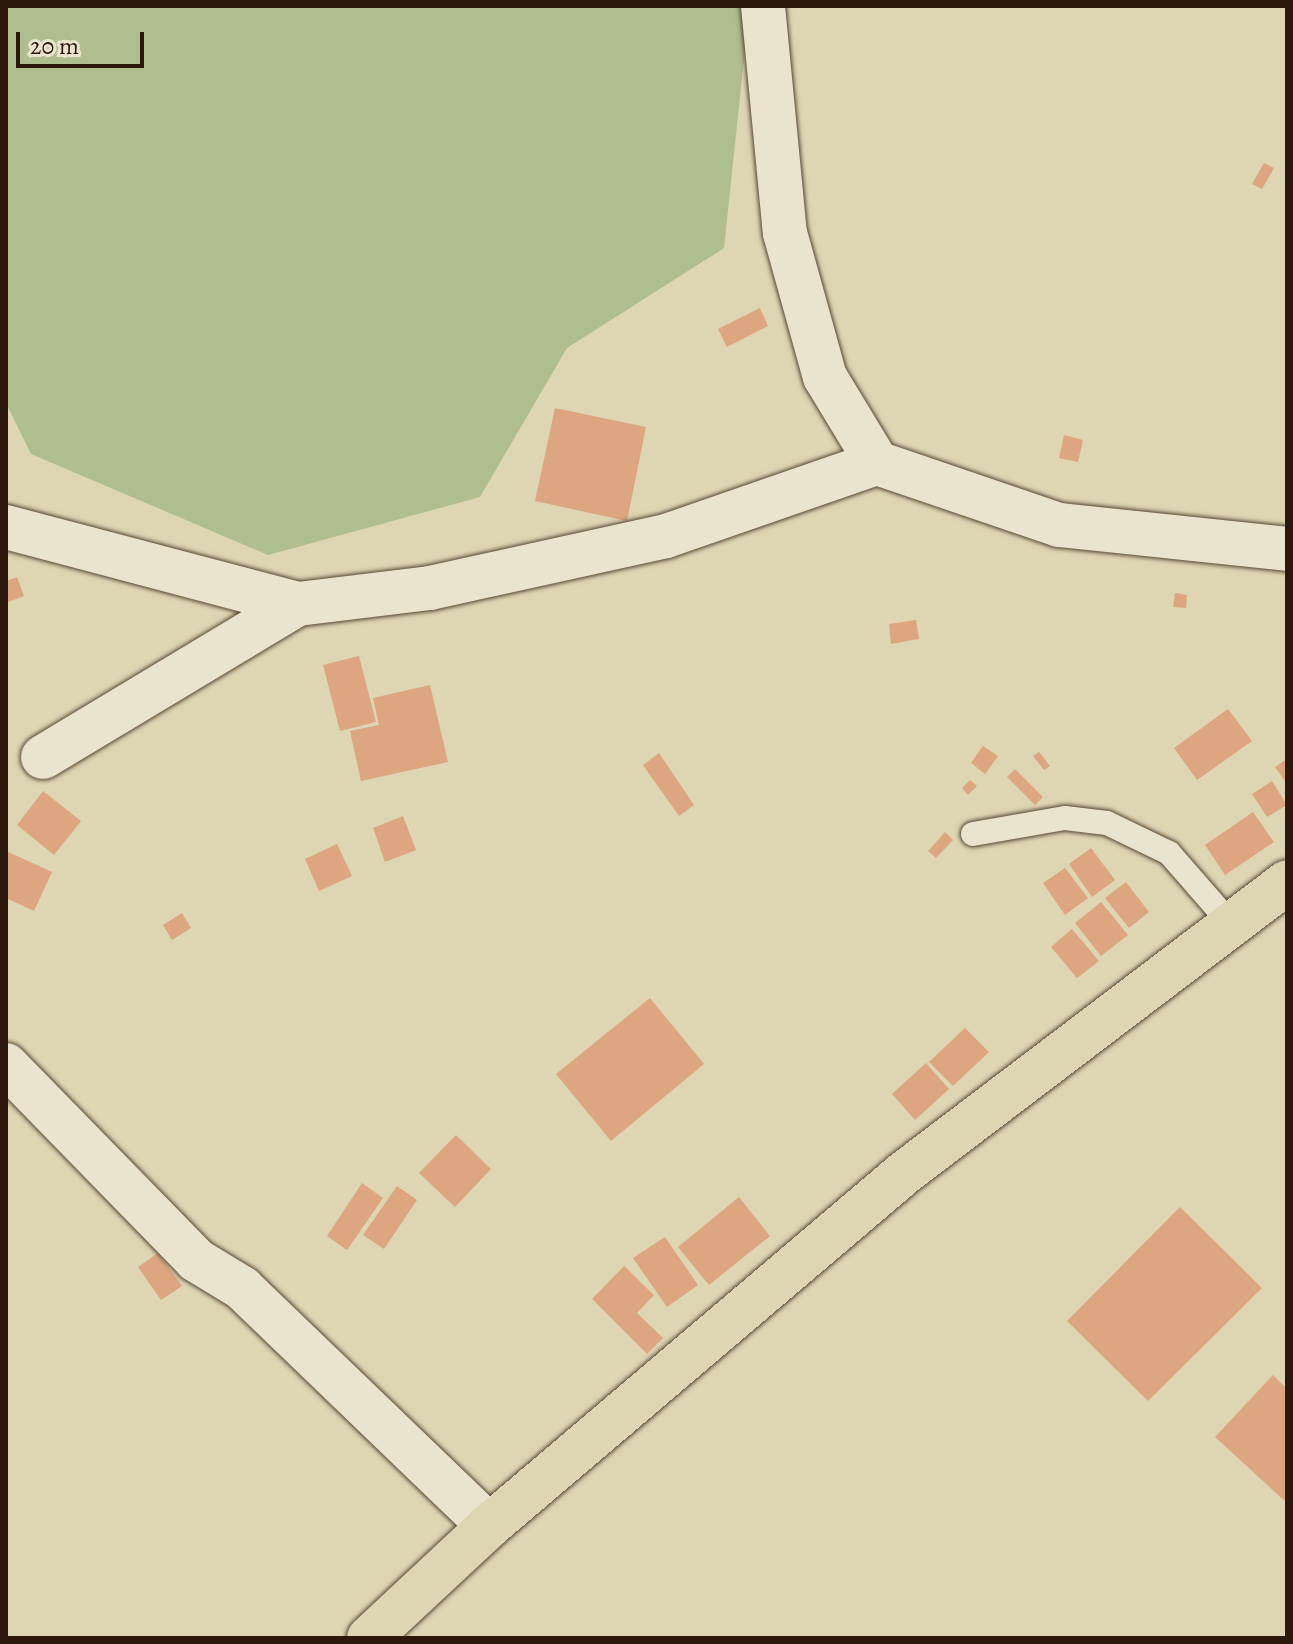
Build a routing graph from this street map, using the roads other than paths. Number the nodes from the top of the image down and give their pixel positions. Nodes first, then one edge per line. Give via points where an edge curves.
1 (763, 6) edge
2 (877, 463) junction
3 (6, 527) edge
4 (1287, 549) edge
5 (298, 604) junction
6 (43, 757) dead end
7 (973, 834) dead end
8 (1287, 882) edge
9 (1231, 924) junction
10 (6, 1065) edge
11 (489, 1526) junction
12 (369, 1638) edge

1 - 2 street via 785,233 825,377
2 - 4 street via 1059,525
2 - 5 street via 666,536 430,588
3 - 5 street
5 - 6 street
7 - 9 lane via 1065,818 1107,823 1169,853
8 - 9 main road
9 - 11 main road via 904,1173
10 - 11 street via 196,1260 242,1288
11 - 12 main road

